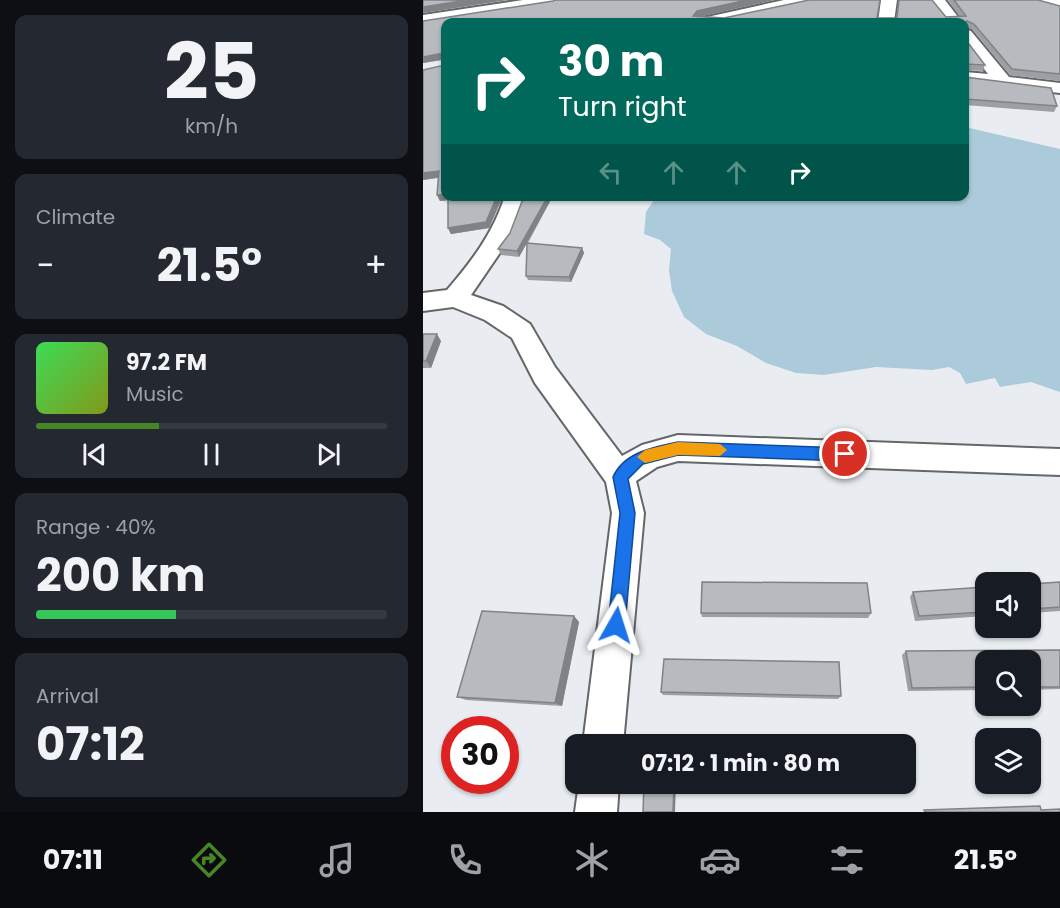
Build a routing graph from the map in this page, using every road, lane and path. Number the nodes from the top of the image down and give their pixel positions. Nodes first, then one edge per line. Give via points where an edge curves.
1 (437, 0) edge
2 (554, 0) edge
3 (806, 0) edge
4 (889, 0) edge
5 (937, 0) edge
6 (1038, 0) edge
7 (1060, 5) edge
8 (723, 18) edge
9 (887, 18) edge
10 (951, 18) edge
11 (427, 20) edge
12 (423, 39) edge
13 (969, 39) edge
14 (969, 77) edge
15 (1002, 80) junction
16 (1060, 88) edge
17 (515, 201) edge
18 (454, 298) junction
19 (423, 302) edge
20 (1060, 462) edge
21 (620, 477) junction
22 (604, 734) edge
23 (598, 794) edge
24 (596, 812) edge

1 - 11 street
2 - 11 street
3 - 8 street
4 - 9 street
5 - 10 street
6 - 7 street
11 - 12 street
13 - 15 street
14 - 15 street
15 - 16 street
17 - 18 street via 491,253
18 - 19 street
18 - 21 street via 494,313 521,331 545,375
20 - 21 street via 678,448 638,460
21 - 22 street via 628,513
23 - 24 street

